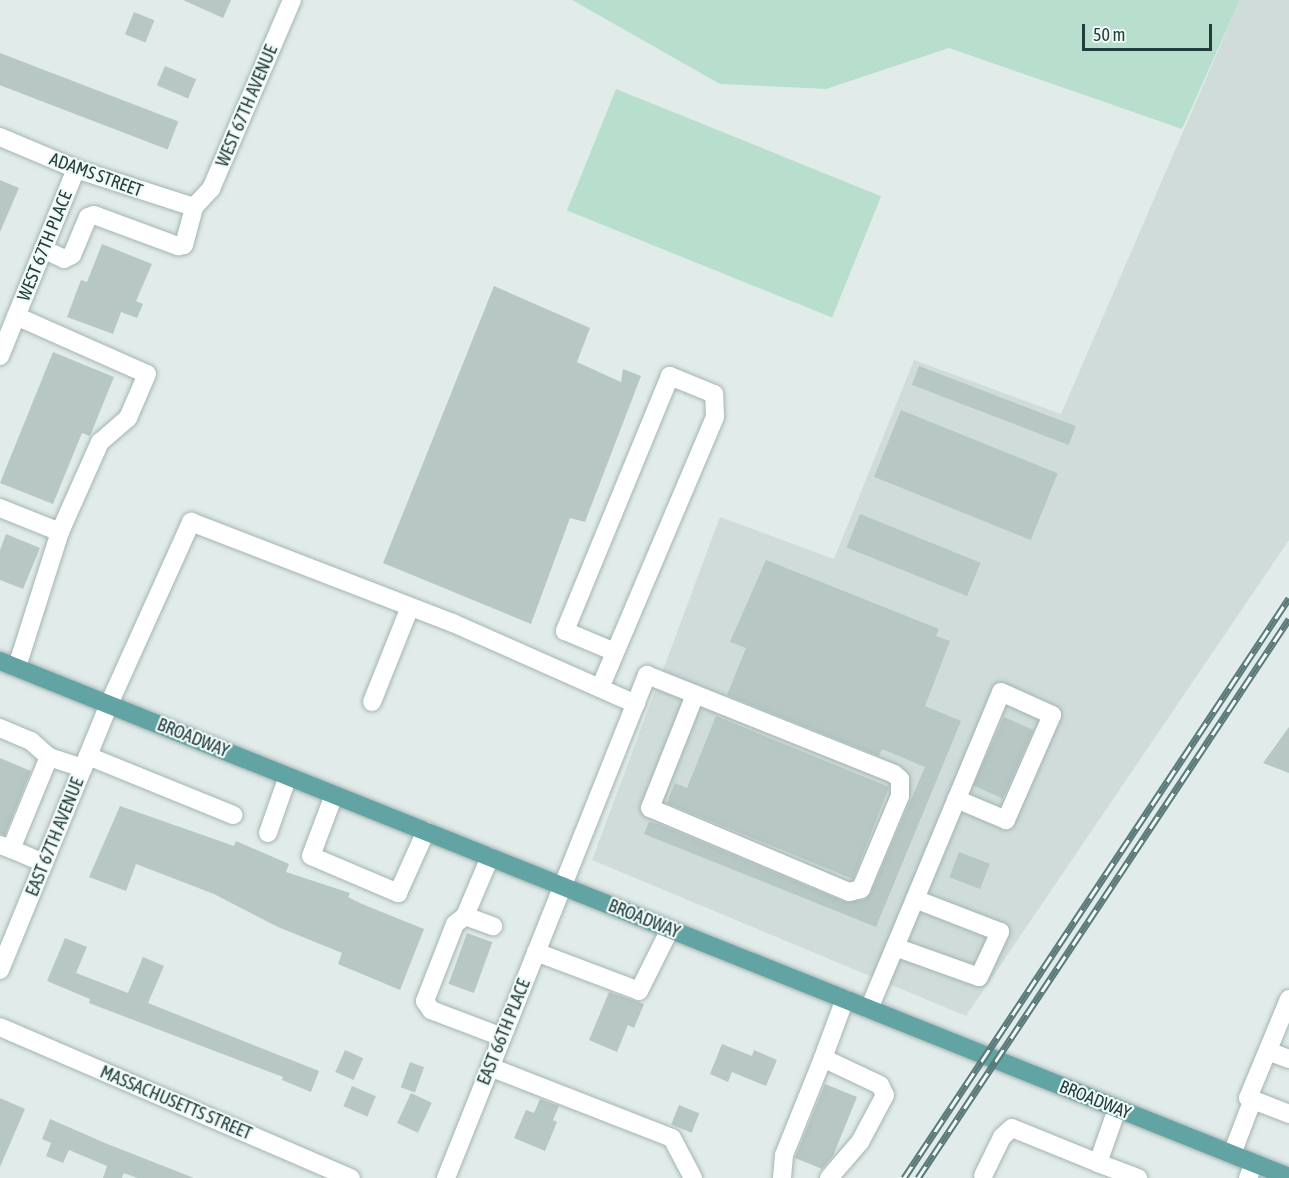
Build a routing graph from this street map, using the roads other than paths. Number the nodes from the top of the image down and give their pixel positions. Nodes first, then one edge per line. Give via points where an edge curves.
1 (292, 0) edge
2 (0, 137) edge
3 (76, 169) junction
4 (194, 207) junction
5 (43, 249) junction
6 (16, 316) junction
7 (0, 356) edge
8 (0, 508) edge
9 (60, 532) junction
10 (410, 607) junction
11 (615, 652) junction
12 (8, 664) edge
13 (600, 688) junction
14 (695, 695) junction
15 (372, 702) dead end
16 (109, 704) junction
17 (636, 704) junction
18 (0, 728) edge
19 (49, 757) junction
20 (85, 762) junction
21 (288, 776) junction
22 (334, 795) junction
23 (956, 799) junction
24 (233, 814) dead end
25 (426, 831) junction
26 (268, 833) dead end
27 (6, 847) edge
28 (490, 857) junction
29 (44, 863) junction
30 (563, 886) junction
31 (915, 899) junction
32 (465, 915) junction
33 (493, 926) dead end
34 (670, 929) junction
35 (895, 947) junction
36 (536, 952) junction
37 (0, 970) edge
38 (845, 999) junction
39 (1289, 999) edge
40 (870, 1009) junction
41 (0, 1027) edge
42 (502, 1037) junction
43 (1268, 1051) junction
44 (823, 1058) junction
45 (1289, 1059) edge
46 (490, 1067) junction
47 (1252, 1099) junction
48 (1117, 1109) junction
49 (1289, 1114) edge
50 (1232, 1154) junction
51 (1098, 1162) junction
52 (1251, 1171) edge
53 (983, 1176) dead end
54 (1289, 1177) edge
55 (351, 1178) edge
56 (446, 1178) edge
57 (693, 1178) edge
58 (782, 1178) edge
59 (829, 1178) edge
60 (1138, 1178) edge

1 - 4 street, WEST 67TH AVENUE via 211,189
2 - 3 street, ADAMS STREET
3 - 4 street, ADAMS STREET
3 - 5 street, WEST 67TH PLACE
4 - 5 street via 184,245 94,215 88,217 72,255 64,259
5 - 6 street, WEST 67TH PLACE
6 - 7 street, WEST 67TH PLACE
6 - 9 street via 147,374 128,418 99,442
8 - 9 street
9 - 12 street
10 - 13 street
10 - 15 street
10 - 16 street, EAST 67TH AVENUE via 191,522
11 - 11 street via 715,417 714,394 670,376 565,631
11 - 13 street
12 - 16 main road, BROADWAY
13 - 17 street
14 - 14 street via 900,779 900,796 861,889 849,892 650,807
14 - 17 street, EAST 66TH PLACE via 647,675
16 - 20 street, EAST 67TH AVENUE
16 - 21 main road, BROADWAY
17 - 30 street, EAST 66TH PLACE
18 - 19 street via 31,741
19 - 20 street
19 - 27 street
20 - 24 street
20 - 29 street, EAST 67TH AVENUE
21 - 22 main road, BROADWAY
21 - 26 street
22 - 25 main road, BROADWAY
22 - 25 street via 311,856 398,892
23 - 23 street via 1001,692 1052,715 1006,820
23 - 31 street
25 - 28 main road, BROADWAY
27 - 29 street
28 - 30 main road, BROADWAY
28 - 32 street
29 - 37 street, EAST 67TH AVENUE
30 - 34 main road, BROADWAY
30 - 36 street, EAST 66TH PLACE
31 - 35 street
31 - 35 street via 1000,932 979,977
32 - 33 street
32 - 42 street via 455,924 425,1001 431,1010
34 - 36 street via 639,991
34 - 38 main road, BROADWAY
35 - 40 street
36 - 42 street, EAST 66TH PLACE
38 - 40 main road, BROADWAY
38 - 44 street
39 - 43 street
40 - 48 main road, BROADWAY
41 - 55 street, MASSACHUSETTS STREET
42 - 46 street, EAST 66TH PLACE
43 - 45 street
43 - 47 street via 1248,1098
44 - 58 street via 784,1155
44 - 59 street via 880,1084 885,1095 860,1142
46 - 56 street, EAST 66TH PLACE
46 - 57 street via 672,1138
47 - 49 street
47 - 50 street
48 - 50 main road, BROADWAY
48 - 51 street
50 - 52 main road, BROADWAY
51 - 53 street via 1012,1128 1002,1137
51 - 60 street
52 - 54 main road, BROADWAY

